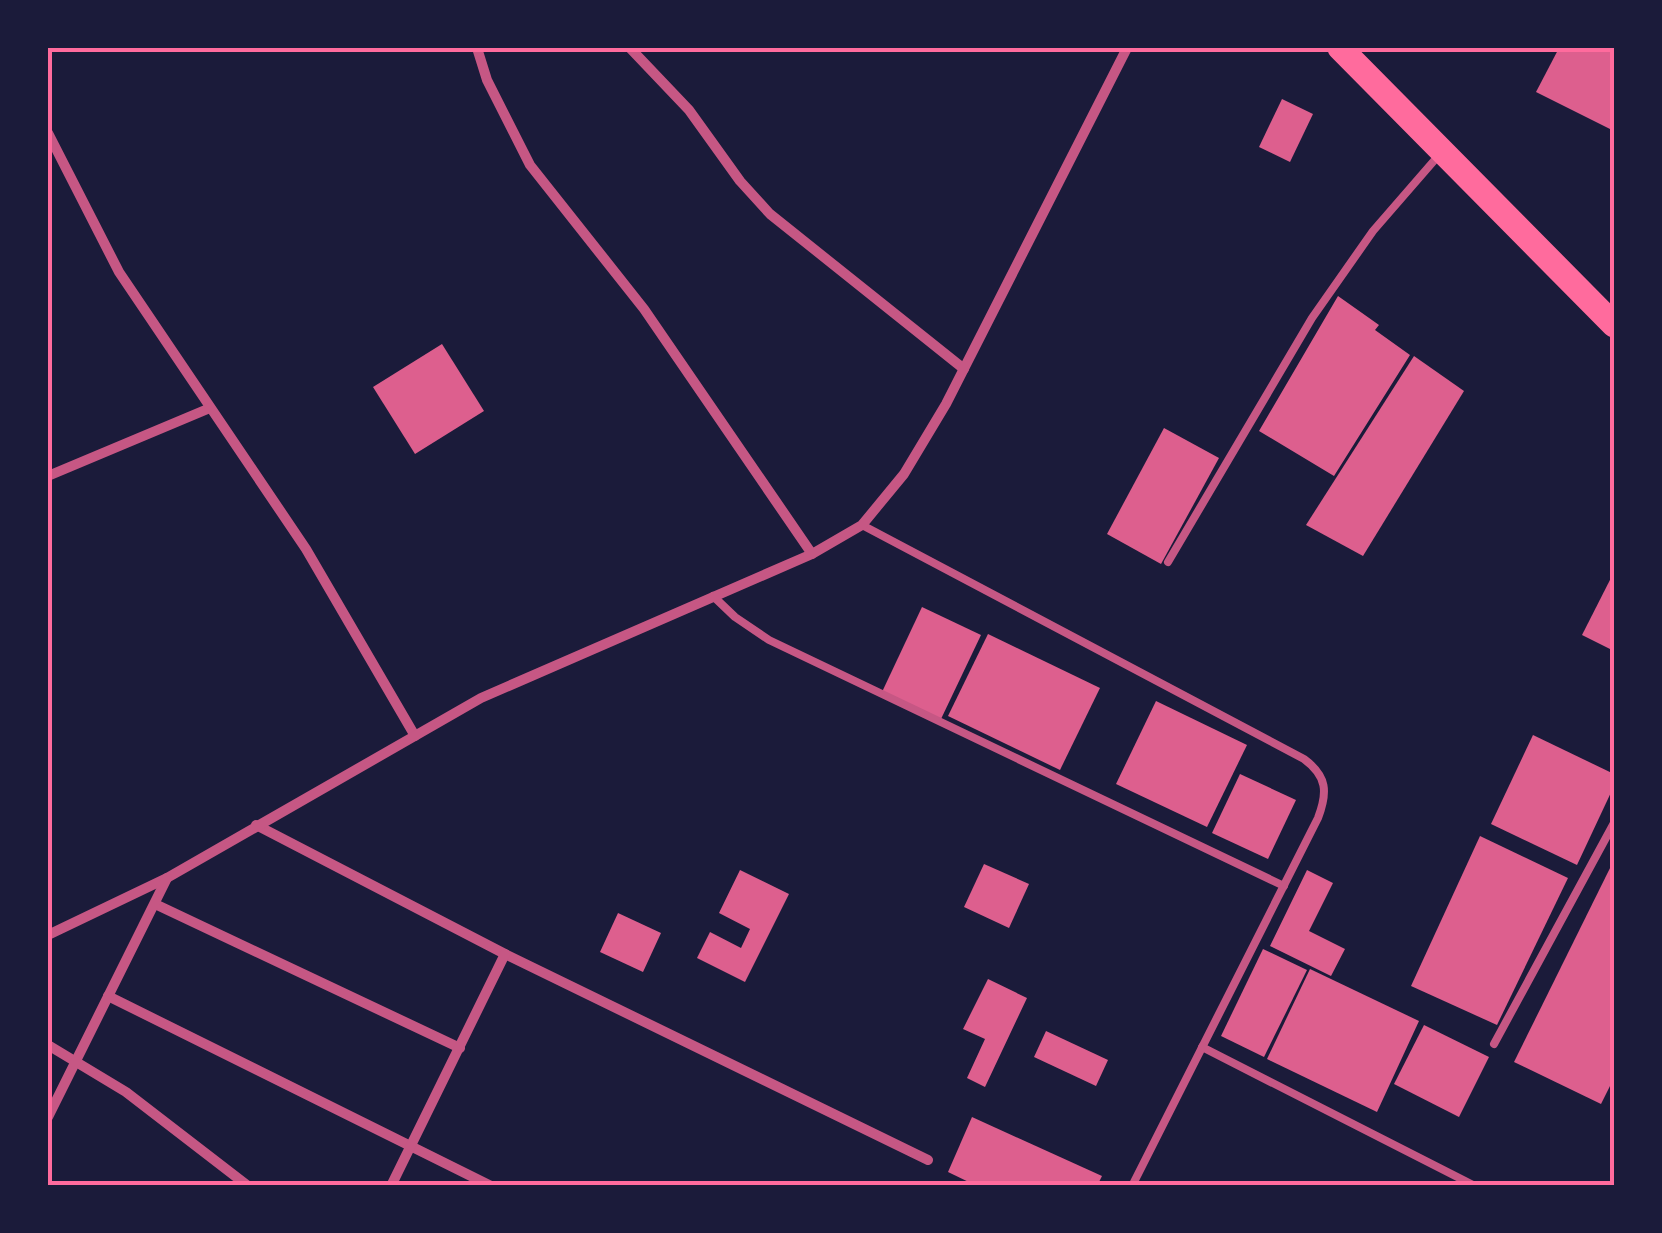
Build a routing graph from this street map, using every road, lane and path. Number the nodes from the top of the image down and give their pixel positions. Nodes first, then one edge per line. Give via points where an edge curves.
1 (477, 48) edge
2 (630, 48) edge
3 (1127, 48) edge
4 (1340, 48) edge
5 (48, 134) edge
6 (51, 149) edge
7 (1443, 151) junction
8 (1614, 326) edge
9 (964, 369) junction
10 (210, 408) junction
11 (48, 476) edge
12 (862, 525) junction
13 (812, 554) junction
14 (1168, 562) dead end
15 (713, 596) junction
16 (415, 736) junction
17 (1614, 822) edge
18 (256, 825) junction
19 (168, 878) junction
20 (1284, 886) junction
21 (154, 904) junction
22 (48, 934) edge
23 (505, 954) junction
24 (108, 996) junction
25 (1494, 1044) dead end
26 (48, 1045) edge
27 (1202, 1047) junction
28 (460, 1048) junction
29 (76, 1060) junction
30 (48, 1117) edge
31 (410, 1146) junction
32 (928, 1160) dead end
33 (248, 1186) edge
34 (391, 1186) edge
35 (491, 1186) edge
36 (1132, 1186) edge
37 (1475, 1186) edge

1 - 13 street via 530,165 644,309
2 - 9 street via 689,110 770,214
3 - 9 street
4 - 7 main road
5 - 6 street
6 - 10 street via 119,272
7 - 8 main road
7 - 14 lane via 1373,231 1312,318
9 - 12 street via 904,474
10 - 11 street
10 - 16 street via 306,548
12 - 13 street
12 - 20 lane via 1318,770 1324,802
13 - 15 street
15 - 16 street via 481,698
15 - 20 lane via 769,640
16 - 18 street
17 - 25 lane
18 - 19 street
18 - 23 street
19 - 21 street
19 - 22 street
20 - 27 lane
21 - 24 street
21 - 28 street
23 - 28 street
23 - 32 street
24 - 29 street
24 - 31 street
26 - 29 street
27 - 36 lane
27 - 37 lane
28 - 31 street
29 - 30 street
29 - 33 street
31 - 34 street
31 - 35 street

